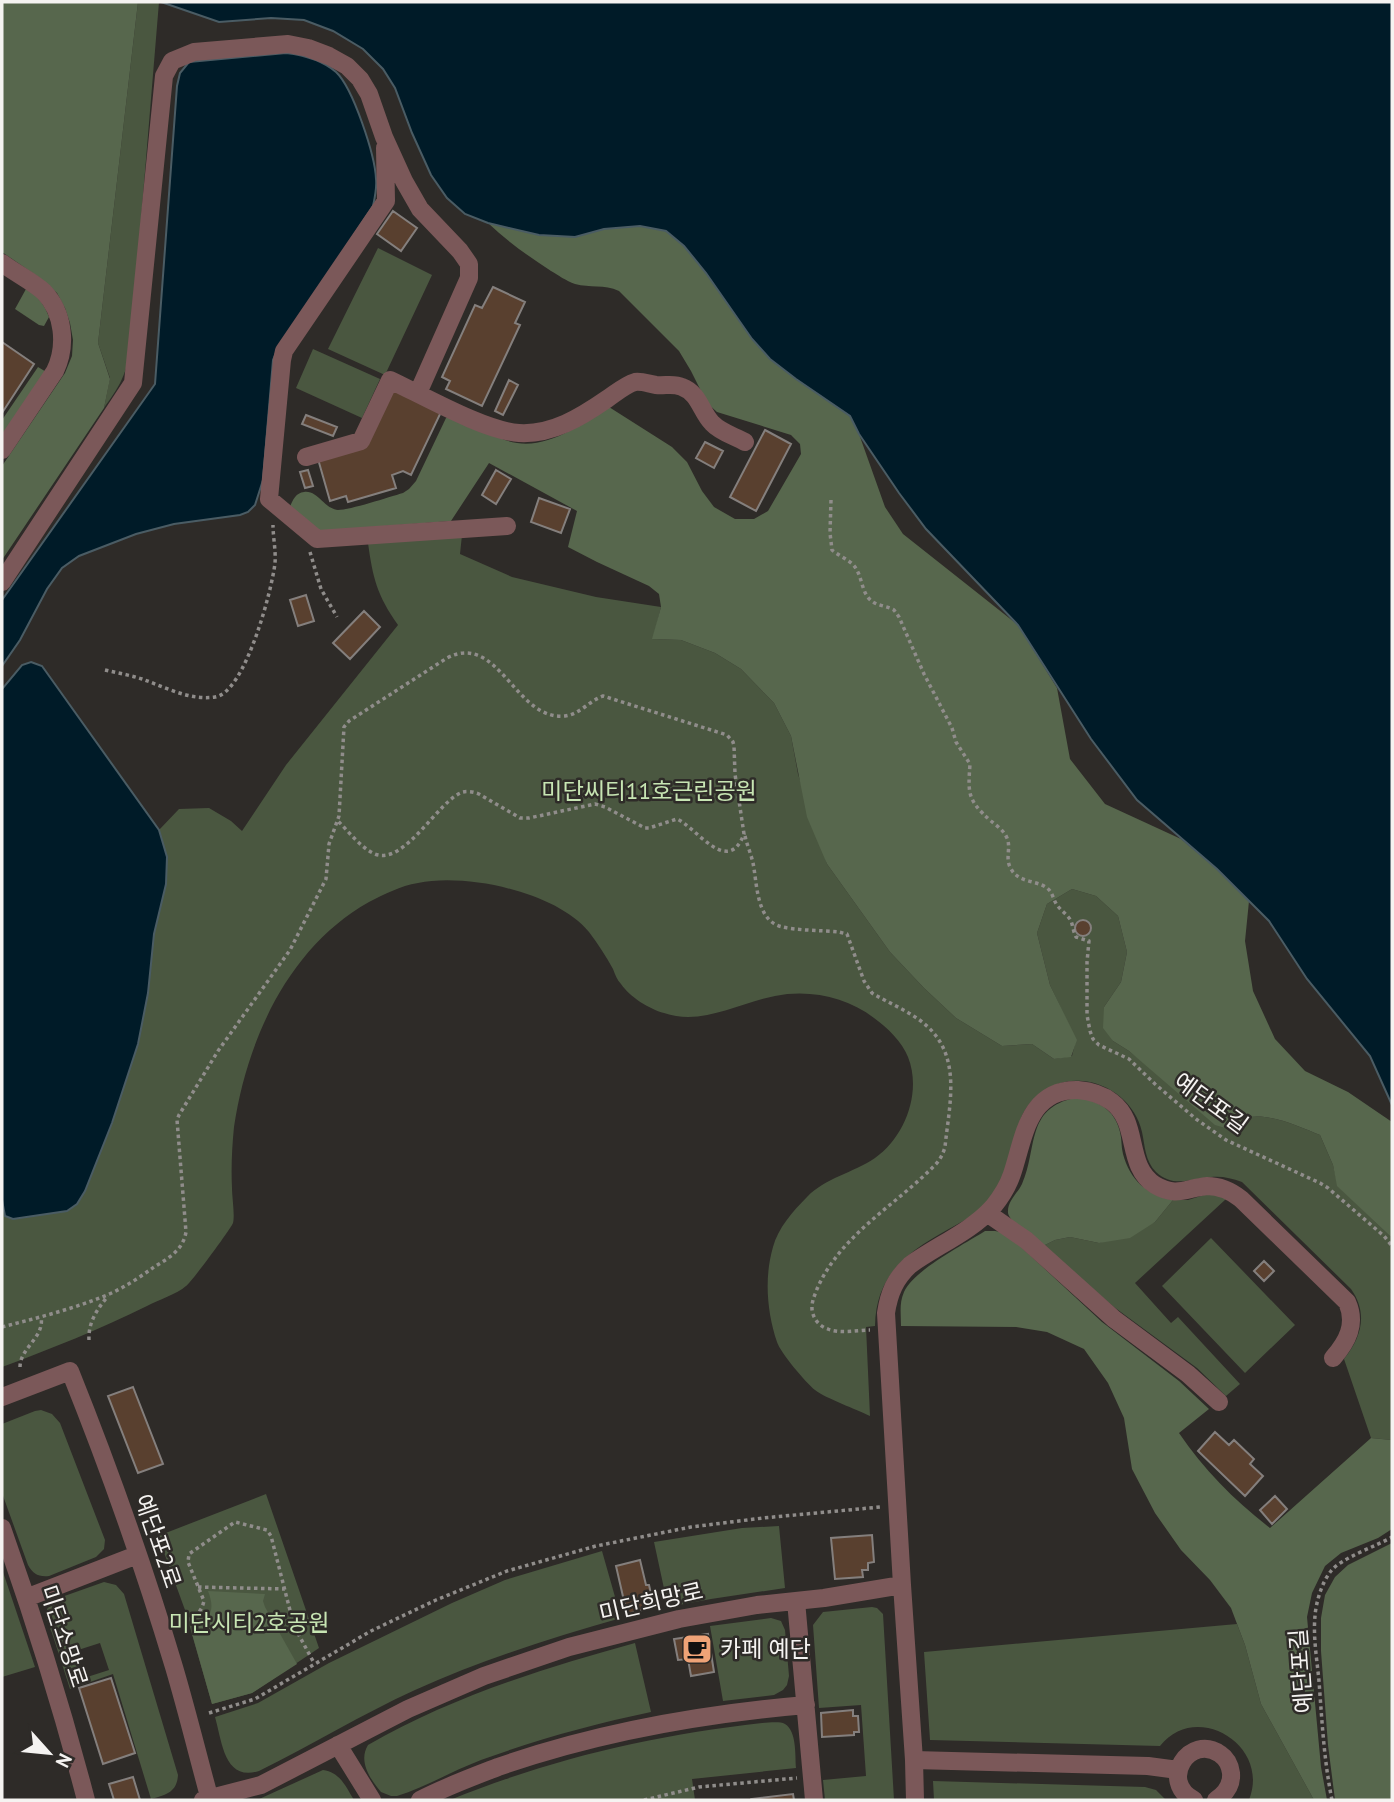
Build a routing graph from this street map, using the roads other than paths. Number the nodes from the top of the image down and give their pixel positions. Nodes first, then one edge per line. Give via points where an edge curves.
1 (384, 137) junction
2 (3, 268) edge
3 (418, 393) junction
4 (745, 442) dead end
5 (2, 450) edge
6 (306, 457) dead end
7 (507, 526) dead end
8 (2, 582) edge
9 (986, 1213) junction
10 (1332, 1358) dead end
11 (2, 1397) edge
12 (1219, 1402) dead end
13 (2, 1528) edge
14 (137, 1555) junction
15 (902, 1585) junction
16 (26, 1598) junction
17 (796, 1601) junction
18 (806, 1705) junction
19 (338, 1745) junction
20 (914, 1760) junction
21 (1178, 1770) junction
22 (86, 1800) edge
23 (208, 1800) edge
24 (372, 1800) edge
25 (420, 1800) edge
26 (814, 1800) edge
27 (915, 1800) edge
28 (1194, 1800) edge
29 (1216, 1800) edge

1 - 3 street via 420,209 469,264 469,278
1 - 7 street via 386,201 284,351 268,499 317,539
1 - 8 street via 360,79 347,66 308,48 288,44 235,47 194,52 172,61 164,76 133,383
2 - 5 street via 42,290 58,315 63,345 55,371
3 - 4 street via 500,430 519,433 564,424 637,382 681,386 696,397 716,427
3 - 6 street via 390,380 361,441
9 - 10 street via 1003,1193 1034,1111 1045,1100 1070,1090 1099,1095 1122,1112 1146,1178 1169,1191 1206,1186 1235,1194 1342,1297 1352,1321 1347,1340
9 - 12 street via 1026,1240 1114,1319
9 - 15 street via 910,1265 888,1296
11 - 14 street, 예단포2로 via 70,1371
13 - 16 street, 미단소망로
14 - 16 street
14 - 23 street, 예단포2로 via 173,1664
15 - 17 street, 미단희망로
15 - 20 street
16 - 22 street, 미단소망로
17 - 18 street
17 - 19 street, 미단희망로 via 679,1619 569,1647 484,1676
18 - 25 street via 613,1733 471,1777
18 - 26 street
19 - 23 street, 미단희망로 via 261,1785
19 - 24 street
20 - 21 street
20 - 27 street
21 - 28 street via 1181,1789
21 - 29 street via 1191,1752 1213,1750 1222,1756 1231,1775 1229,1786

